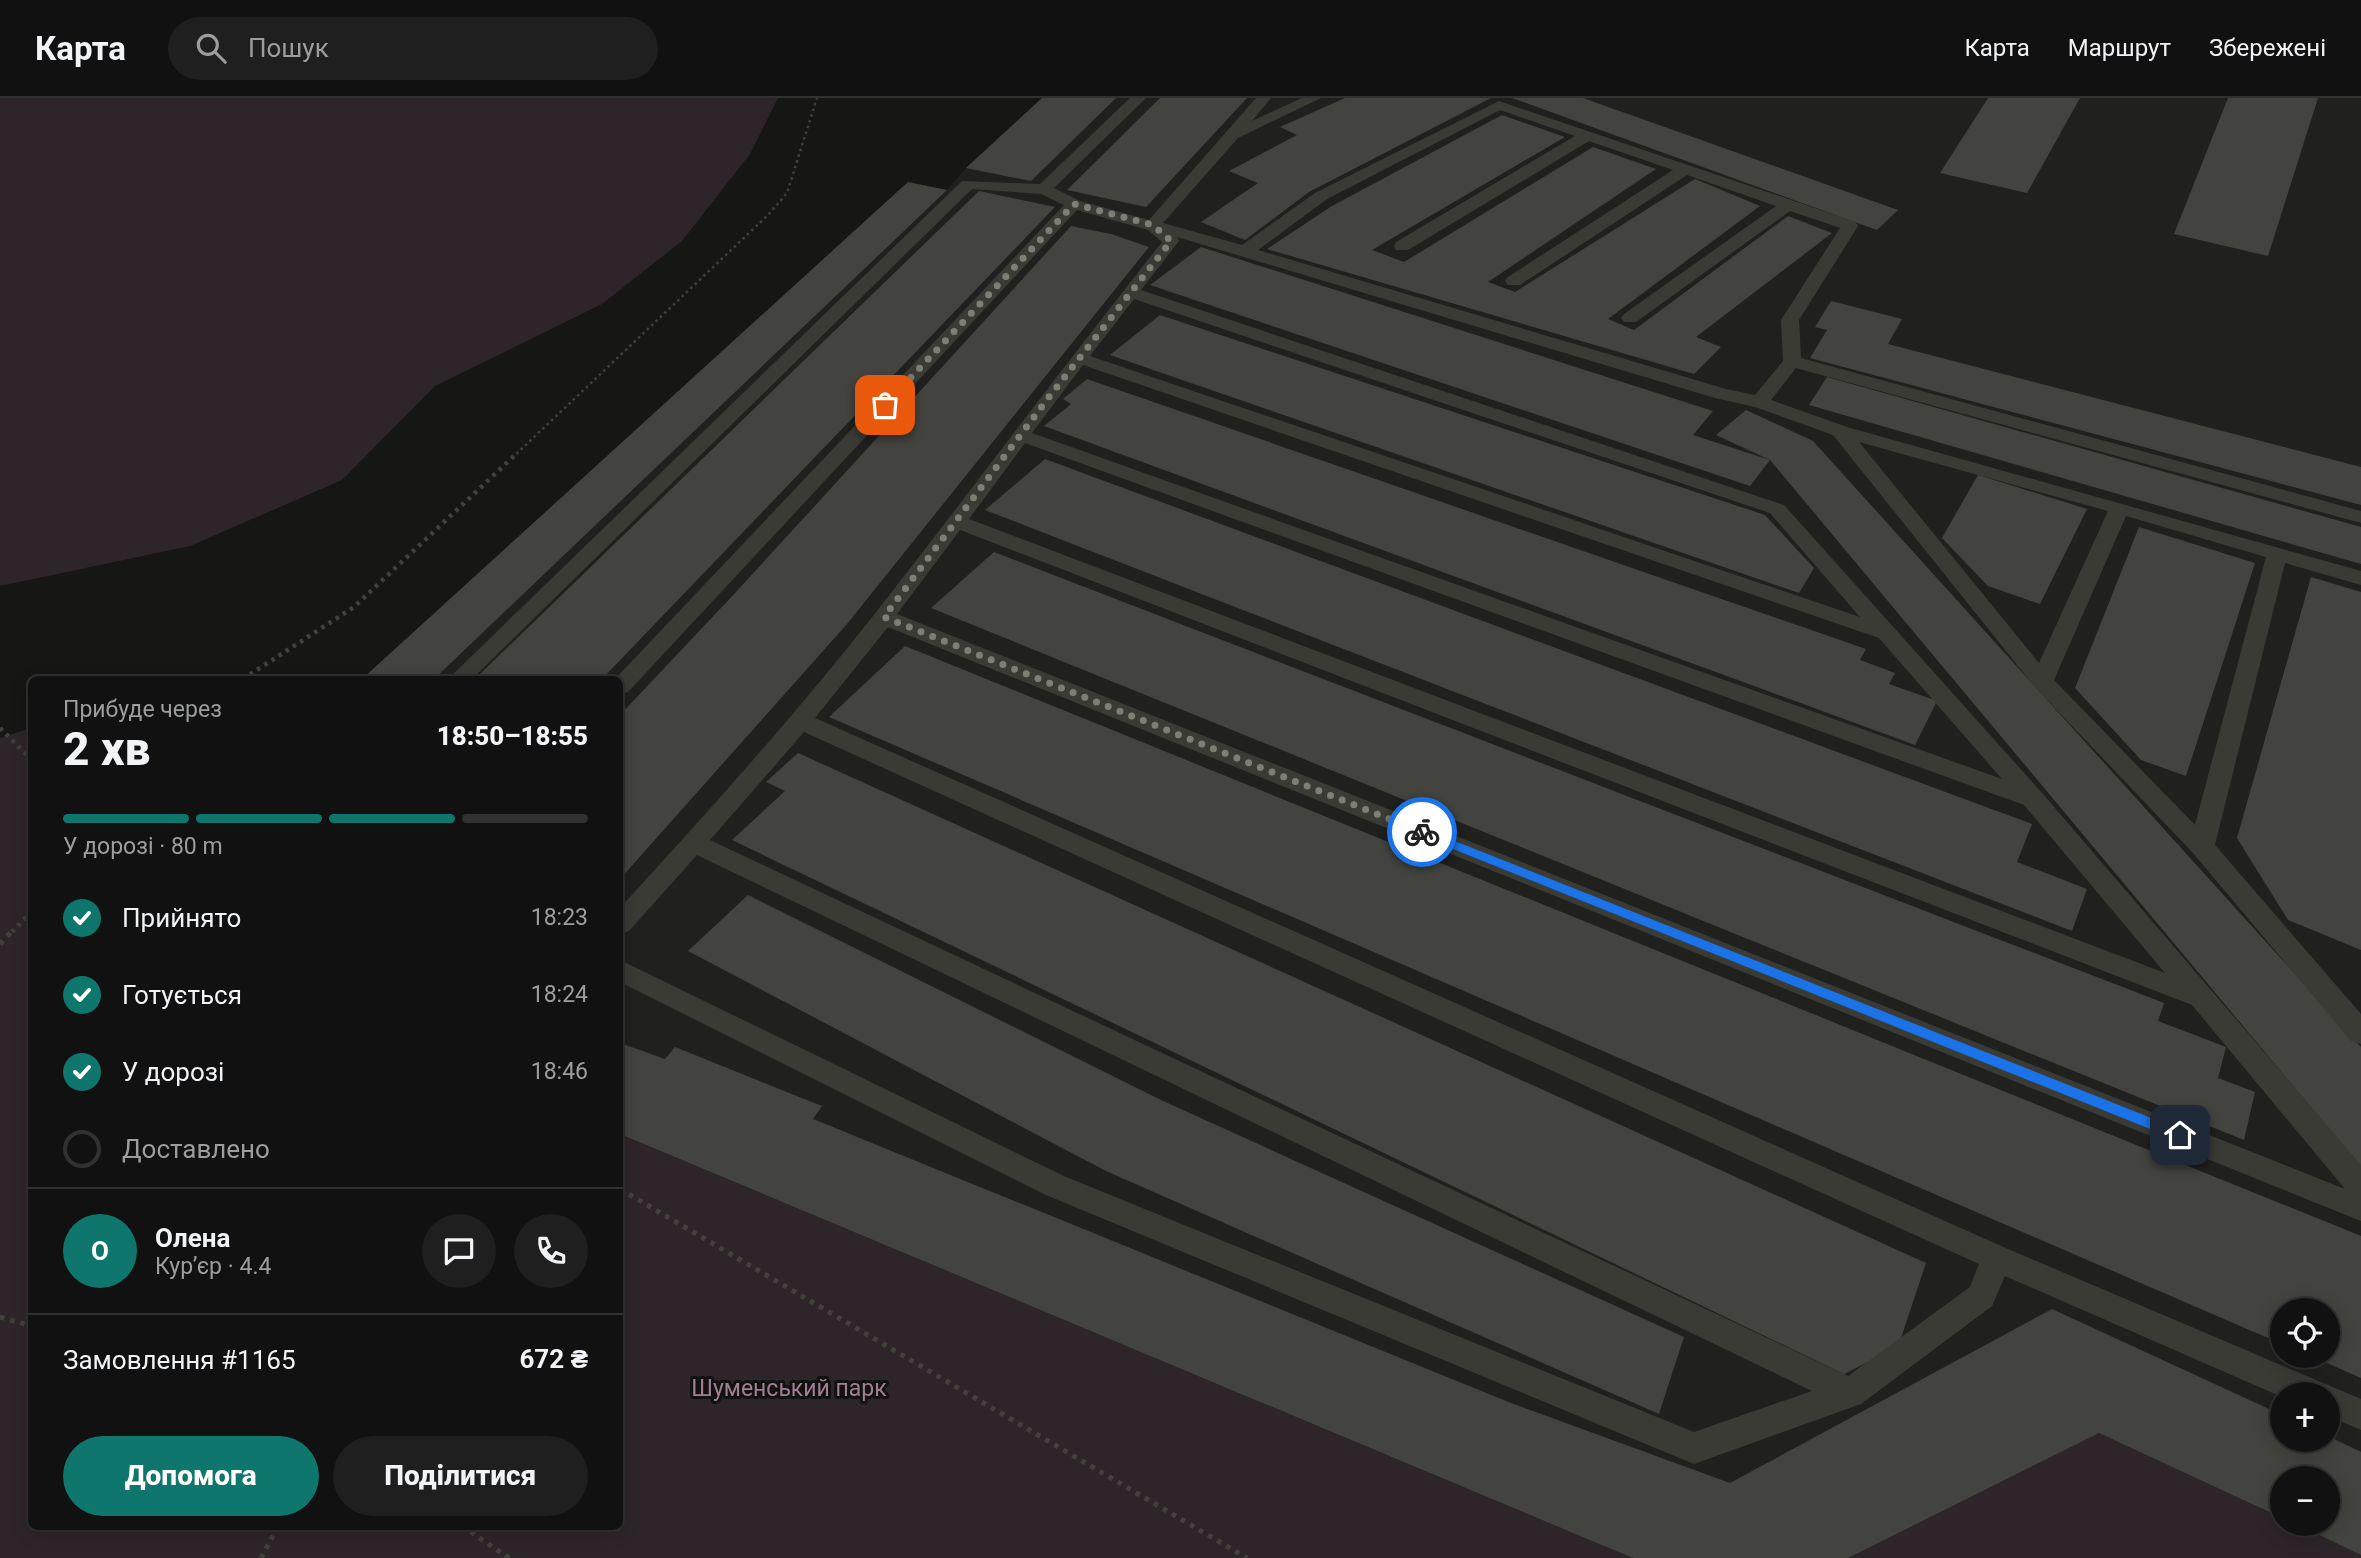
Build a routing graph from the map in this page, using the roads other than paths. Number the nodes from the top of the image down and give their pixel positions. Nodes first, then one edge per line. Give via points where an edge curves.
1 (1139, 98) edge
2 (1264, 98) edge
3 (1314, 98) edge
4 (1585, 137) junction
5 (1226, 139) junction
6 (1686, 169) junction
7 (1044, 188) junction
8 (1074, 204) junction
9 (1788, 205) junction
10 (1153, 225) junction
11 (1402, 246) dead end
12 (1245, 251) junction
13 (1514, 281) dead end
14 (1132, 293) junction
15 (1630, 318) dead end
16 (1079, 358) junction
17 (1792, 360) junction
18 (1760, 401) junction
19 (1840, 430) junction
20 (1020, 435) junction
21 (2120, 508) junction
22 (2361, 517) edge
23 (956, 521) junction
24 (2277, 554) junction
25 (2361, 578) edge
26 (884, 617) junction
27 (1890, 634) junction
28 (462, 676) edge
29 (2042, 681) junction
30 (623, 684) edge
31 (800, 721) junction
32 (2034, 800) junction
33 (694, 843) junction
34 (2202, 847) junction
35 (623, 921) edge
36 (623, 971) edge
37 (2197, 996) junction
38 (2361, 1033) edge
39 (2361, 1186) edge
40 (2361, 1208) edge
41 (1997, 1258) junction
42 (2284, 1382) edge
43 (1850, 1393) junction
44 (2340, 1406) edge
45 (2361, 1415) edge

1 - 7 lane
2 - 5 lane
3 - 5 lane
4 - 6 lane
4 - 11 lane
4 - 12 lane via 1499,105 1321,196
5 - 10 lane
6 - 9 lane
6 - 13 lane
7 - 8 lane
7 - 28 lane via 968,184
8 - 10 lane
8 - 30 lane
9 - 15 lane
9 - 17 lane via 1850,226 1790,320
10 - 12 lane
10 - 14 lane via 1171,241
12 - 18 lane via 1722,394
14 - 16 lane
14 - 27 lane via 1777,509
16 - 20 lane
16 - 27 lane
17 - 18 lane
17 - 22 lane
18 - 19 lane
19 - 21 lane
19 - 29 lane
20 - 23 lane
20 - 32 lane
21 - 24 lane
21 - 29 lane
23 - 26 lane
23 - 37 lane
24 - 25 lane
24 - 34 lane
26 - 31 lane
26 - 40 lane
27 - 32 lane
29 - 34 lane
31 - 33 lane
31 - 41 lane
32 - 37 lane
33 - 35 lane
33 - 43 lane
34 - 38 lane
36 - 43 lane via 1056,1186 1694,1448
37 - 39 lane
41 - 42 lane
41 - 43 lane via 1981,1296
44 - 45 lane

